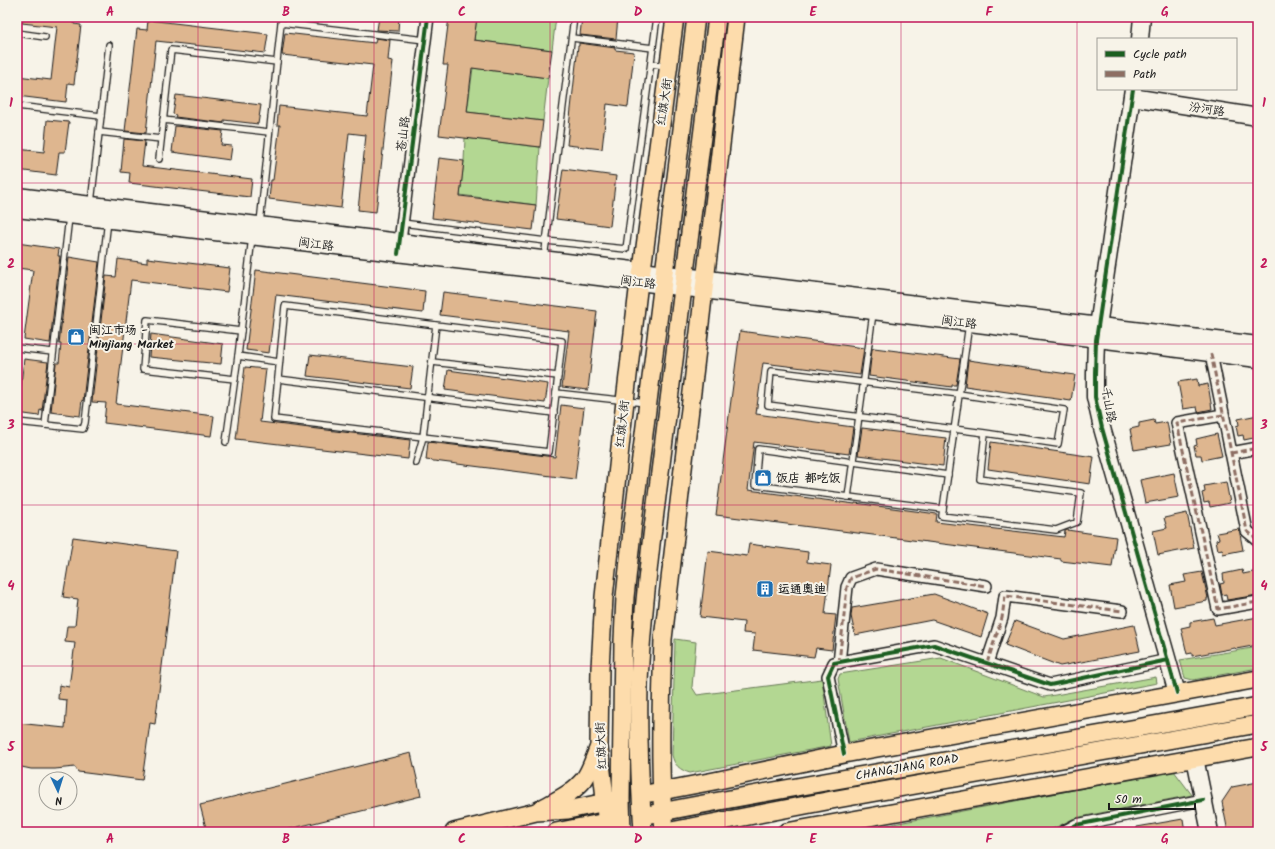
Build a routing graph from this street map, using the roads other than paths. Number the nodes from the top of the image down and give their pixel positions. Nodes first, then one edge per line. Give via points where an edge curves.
1 (428, 17) edge
2 (574, 17) edge
3 (657, 17) edge
4 (675, 17) edge
5 (696, 17) edge
6 (717, 17) edge
7 (736, 17) edge
8 (1142, 17) edge
9 (17, 33) edge
10 (45, 36) dead end
11 (572, 38) junction
12 (1140, 38) edge
13 (425, 40) junction
14 (108, 46) dead end
15 (653, 48) junction
16 (276, 62) junction
17 (651, 64) junction
18 (669, 67) junction
19 (1132, 93) edge
20 (17, 106) edge
21 (101, 116) junction
22 (1258, 117) edge
23 (163, 120) junction
24 (99, 132) junction
25 (269, 132) junction
26 (161, 139) junction
27 (159, 159) dead end
28 (17, 196) edge
29 (17, 209) edge
30 (90, 211) junction
31 (69, 215) junction
32 (108, 220) junction
33 (402, 223) junction
34 (256, 233) junction
35 (546, 241) junction
36 (399, 248) junction
37 (543, 264) junction
38 (640, 276) junction
39 (663, 279) junction
40 (683, 281) junction
41 (704, 284) junction
42 (873, 311) junction
43 (969, 323) junction
44 (436, 325) junction
45 (241, 331) junction
46 (1097, 333) junction
47 (1258, 345) edge
48 (17, 348) edge
49 (53, 352) junction
50 (1211, 354) junction
51 (238, 356) junction
52 (1258, 360) edge
53 (279, 362) junction
54 (432, 362) junction
55 (558, 376) junction
56 (278, 379) junction
57 (235, 380) junction
58 (864, 382) junction
59 (556, 393) junction
60 (959, 394) junction
61 (428, 398) junction
62 (625, 400) junction
63 (648, 404) junction
64 (554, 413) junction
65 (1223, 415) junction
66 (859, 416) junction
67 (17, 422) edge
68 (45, 425) junction
69 (954, 429) junction
70 (985, 433) junction
71 (423, 437) junction
72 (226, 442) dead end
73 (1258, 448) edge
74 (1231, 453) junction
75 (853, 462) junction
76 (416, 463) dead end
77 (948, 475) junction
78 (848, 497) junction
79 (943, 509) junction
80 (1258, 540) edge
81 (986, 586) dead end
82 (1258, 602) edge
83 (1122, 611) dead end
84 (1168, 660) junction
85 (839, 663) junction
86 (986, 663) junction
87 (1258, 679) edge
88 (1177, 693) junction
89 (1258, 706) edge
90 (1258, 724) edge
91 (599, 747) junction
92 (1258, 747) edge
93 (844, 754) junction
94 (662, 755) junction
95 (1195, 758) junction
96 (714, 781) junction
97 (662, 790) junction
98 (642, 794) junction
99 (1203, 800) junction
100 (613, 801) junction
101 (536, 812) junction
102 (663, 812) junction
103 (643, 824) edge
104 (614, 826) edge
105 (454, 832) edge
106 (556, 832) edge
107 (665, 832) edge
108 (786, 832) edge
109 (1063, 832) edge
110 (1210, 832) edge

1 - 13 street, 苍山路
2 - 11 lane
3 - 15 lane
4 - 18 main road, 红旗大街
5 - 39 main road, 红旗大街
6 - 40 main road
7 - 41 main road
8 - 12 main road
9 - 10 lane
11 - 15 lane
11 - 35 lane
13 - 16 lane via 281,22
13 - 33 street, 苍山路
14 - 21 lane
15 - 17 lane
16 - 23 lane via 171,50
16 - 25 lane
17 - 18 lane
17 - 35 lane via 626,250
18 - 38 main road, 红旗大街
19 - 22 main road, 汾河路
19 - 46 main road, 千山路
20 - 21 lane
21 - 24 lane
23 - 25 lane
23 - 26 lane
24 - 26 lane
24 - 30 lane
25 - 34 lane
26 - 27 lane
28 - 30 main road, 闽江路
29 - 31 main road, 闽江路
30 - 31 main road, 闽江路
30 - 32 main road, 闽江路
30 - 34 main road, 闽江路
31 - 49 lane
32 - 34 main road, 闽江路
32 - 68 lane via 85,423 83,429
33 - 35 lane
33 - 36 street, 苍山路
34 - 36 main road, 闽江路
34 - 45 lane
35 - 37 lane
36 - 37 main road, 闽江路
37 - 38 main road, 闽江路
38 - 39 main road, 闽江路
38 - 62 main road, 红旗大街
39 - 40 main road, 闽江路
39 - 63 main road, 红旗大街
40 - 41 main road, 闽江路
40 - 98 main road via 643,622 639,685
41 - 42 main road, 闽江路
41 - 46 main road, 闽江路
41 - 94 main road via 663,639
42 - 43 main road, 闽江路
42 - 58 lane
43 - 46 main road, 闽江路
43 - 60 lane
44 - 53 lane via 285,306
44 - 54 lane
44 - 55 lane via 562,341
45 - 51 lane
45 - 57 lane via 147,320 143,369
46 - 47 main road, 闽江路
46 - 50 main road, 闽江路
46 - 84 main road, 千山路 via 1094,373 1102,428
48 - 49 lane
49 - 68 lane
50 - 52 main road, 闽江路
50 - 65 street
51 - 53 lane
51 - 57 lane
53 - 56 lane
54 - 55 lane
54 - 61 lane
55 - 59 lane
56 - 61 lane
56 - 71 lane via 274,419
57 - 72 lane
58 - 60 lane
58 - 66 lane
58 - 66 lane via 771,371 768,405
59 - 62 lane
59 - 64 lane
60 - 69 lane
60 - 70 lane via 1064,410 1058,444
61 - 64 lane
61 - 71 lane
62 - 63 lane
62 - 91 main road, 红旗大街 via 604,597
63 - 100 main road, 红旗大街 via 625,597
64 - 71 lane via 549,452
65 - 74 street
65 - 82 street via 1177,423 1218,609
66 - 69 lane
66 - 75 lane
67 - 68 lane
69 - 70 lane
69 - 77 lane
70 - 79 lane via 980,479 1081,493 1077,522 1056,530 942,516
71 - 76 lane
73 - 74 street
74 - 80 street via 1247,531
75 - 77 lane
75 - 78 lane
75 - 78 lane via 758,449 755,484
77 - 79 lane
78 - 79 lane
81 - 85 street via 876,569 851,578 847,587
83 - 86 street via 1005,596 1002,618
84 - 86 street via 1050,685
84 - 88 main road, 千山路
85 - 86 street via 934,645
85 - 93 street via 834,664 828,676
87 - 88 main road
88 - 93 main road
89 - 102 main road, CHANGJIANG ROAD
90 - 107 main road, CHANGJIANG ROAD
91 - 100 main road, 红旗大街 via 604,788
91 - 101 main road via 590,769 579,785
92 - 95 main road
93 - 96 main road
94 - 96 main road via 671,772 681,779 694,782
94 - 97 main road
95 - 99 main road
95 - 108 main road
96 - 97 main road
97 - 98 main road
97 - 102 main road
98 - 100 main road
98 - 103 main road
99 - 109 street via 1076,825
99 - 110 main road
100 - 101 main road via 568,810
100 - 104 main road, 红旗大街
101 - 105 main road
102 - 103 main road, CHANGJIANG ROAD
102 - 107 main road
103 - 104 main road, CHANGJIANG ROAD
104 - 106 main road, CHANGJIANG ROAD

